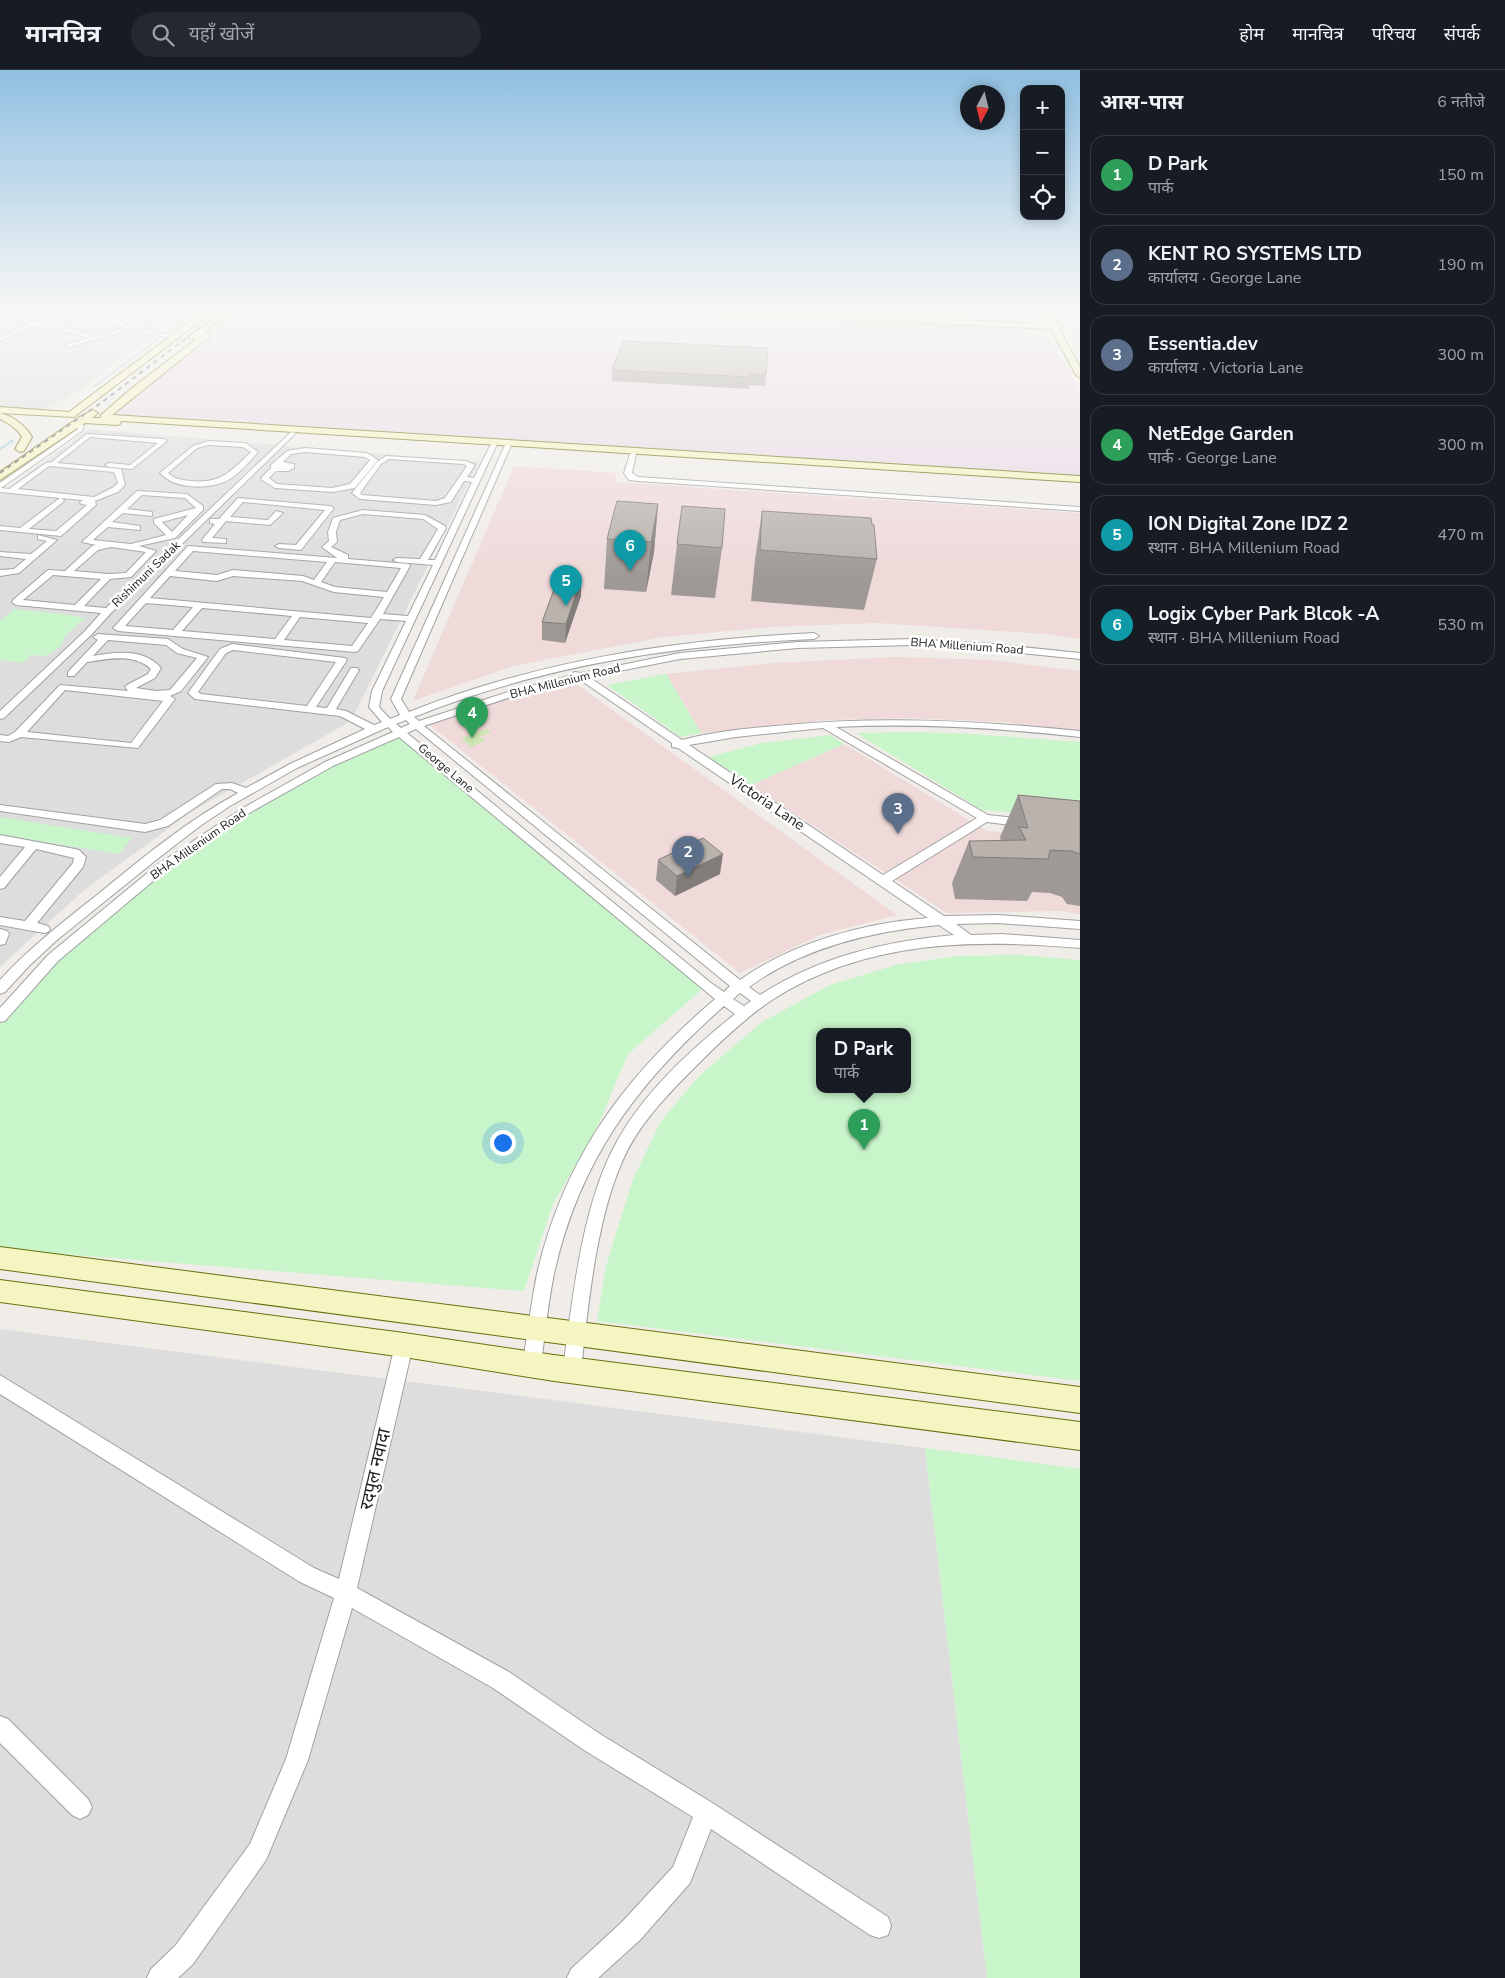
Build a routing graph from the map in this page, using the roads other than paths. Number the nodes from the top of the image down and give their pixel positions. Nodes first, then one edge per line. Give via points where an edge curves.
1 (94, 399) edge
2 (107, 399) edge
3 (123, 399) edge
4 (61, 403) dead end
5 (0, 413) edge
6 (36, 413) junction
7 (70, 420) junction
8 (211, 426) junction
9 (293, 433) junction
10 (35, 439) dead end
11 (494, 444) junction
12 (508, 445) junction
13 (633, 454) junction
14 (38, 459) junction
15 (56, 460) junction
16 (241, 465) junction
17 (258, 466) junction
18 (276, 466) junction
19 (0, 477) edge
20 (462, 478) junction
21 (478, 480) junction
22 (1080, 480) edge
23 (0, 486) edge
24 (0, 490) edge
25 (11, 491) junction
26 (60, 500) junction
27 (0, 502) edge
28 (1080, 509) edge
29 (121, 510) junction
30 (197, 511) junction
31 (278, 513) dead end
32 (149, 514) dead end
33 (202, 520) junction
34 (223, 520) junction
35 (185, 522) junction
36 (106, 524) junction
37 (0, 528) edge
38 (136, 528) dead end
39 (21, 530) junction
40 (0, 533) edge
41 (172, 536) junction
42 (235, 542) dead end
43 (0, 554) edge
44 (34, 557) junction
45 (244, 559) junction
46 (333, 560) junction
47 (423, 562) junction
48 (438, 563) junction
49 (0, 572) edge
50 (67, 573) junction
51 (169, 573) junction
52 (108, 577) junction
53 (315, 584) junction
54 (389, 595) junction
55 (144, 600) junction
56 (199, 606) junction
57 (77, 608) junction
58 (108, 611) junction
59 (298, 614) junction
60 (375, 618) junction
61 (412, 619) junction
62 (175, 634) junction
63 (85, 636) junction
64 (106, 637) junction
65 (278, 642) junction
66 (1080, 647) edge
67 (1080, 656) edge
68 (84, 660) junction
69 (560, 668) junction
70 (354, 670) dead end
71 (71, 674) dead end
72 (574, 677) junction
73 (310, 709) junction
74 (2, 711) edge
75 (330, 711) junction
76 (405, 715) junction
77 (389, 722) junction
78 (825, 724) junction
79 (417, 726) junction
80 (374, 729) junction
81 (402, 732) junction
82 (19, 734) junction
83 (1080, 734) edge
84 (0, 738) edge
85 (675, 746) junction
86 (248, 792) junction
87 (0, 808) edge
88 (985, 818) junction
89 (1041, 825) edge
90 (0, 839) edge
91 (33, 845) junction
92 (883, 881) junction
93 (0, 885) edge
94 (0, 921) edge
95 (934, 921) junction
96 (1062, 923) junction
97 (1080, 925) edge
98 (28, 926) junction
99 (44, 928) dead end
100 (0, 933) edge
101 (960, 939) junction
102 (0, 941) edge
103 (1073, 943) edge
104 (740, 987) junction
105 (0, 989) edge
106 (725, 999) junction
107 (760, 1001) junction
108 (744, 1013) junction
109 (0, 1016) edge
110 (0, 1258) edge
111 (0, 1291) edge
112 (538, 1328) junction
113 (576, 1334) junction
114 (404, 1345) junction
115 (532, 1364) junction
116 (572, 1370) junction
117 (0, 1384) edge
118 (1080, 1400) edge
119 (1080, 1436) edge
120 (346, 1593) junction
121 (0, 1727) edge
122 (80, 1807) dead end
123 (706, 1812) junction
124 (879, 1926) dead end
125 (160, 1978) edge
126 (580, 1978) edge

1 - 7 street
2 - 7 street
3 - 8 street via 104,416
4 - 6 street
5 - 6 street
5 - 7 street
5 - 10 street via 23,430 26,437 16,452
6 - 7 street
7 - 8 street
7 - 14 street via 82,427 80,430
7 - 19 street
8 - 9 street
8 - 11 street
9 - 11 street
9 - 17 street, Rishimuni Sadak
11 - 12 street
11 - 21 street, George Lane
12 - 13 street
12 - 22 street via 627,449
12 - 76 street via 396,699
13 - 22 street
13 - 28 street via 628,473 638,479
14 - 15 street
14 - 23 street
15 - 15 street via 132,467 164,441 89,435
16 - 16 street via 228,478 202,483 173,481 164,473 195,447 209,444 233,443 251,448 255,452
16 - 17 street
17 - 18 street
17 - 33 street, Rishimuni Sadak
18 - 18 street via 265,478 275,486 332,490 352,486 374,460 367,456 305,450 290,452
20 - 20 street via 448,500 436,503 360,497 356,494 379,463 388,457 464,462 471,465
20 - 21 street
21 - 48 street, George Lane
24 - 25 street
25 - 25 street via 95,499 122,483 118,471 48,464
26 - 27 street via 7,496
26 - 39 street
26 - 39 street via 93,503 58,534
29 - 30 street via 140,493 187,496 200,508
29 - 32 street
29 - 36 street
30 - 35 street
30 - 41 street via 157,521
31 - 34 street via 270,523
33 - 34 street
33 - 35 street
33 - 58 street, Rishimuni Sadak
34 - 42 street via 206,540
34 - 45 street via 241,500 330,508 298,548
35 - 41 street
36 - 38 street
36 - 41 street via 86,542 131,546
37 - 39 street
40 - 44 street via 53,540
43 - 44 street
44 - 49 street via 13,573
45 - 46 street
45 - 51 street via 218,578
45 - 51 street via 191,548
45 - 53 street
46 - 53 street
46 - 54 street via 406,566
47 - 47 street via 340,556 326,547 332,542 337,518 363,512 425,517 442,528
47 - 48 street
48 - 61 street, George Lane
50 - 52 street
50 - 52 street via 98,546 152,551 128,575
50 - 57 street via 51,572 16,602
51 - 55 street
52 - 57 street
53 - 54 street via 334,590
54 - 60 street
55 - 56 street
55 - 62 street via 118,628
56 - 59 street
56 - 62 street
57 - 58 street
58 - 63 street, Rishimuni Sadak
59 - 60 street
59 - 65 street
60 - 61 street
60 - 65 street via 355,649
61 - 77 street, George Lane via 377,691 374,707
62 - 65 street
63 - 64 street
63 - 74 street, Rishimuni Sadak
64 - 68 street
64 - 68 street via 168,642 184,654 203,657 178,689 166,694 132,690 130,687 152,676 156,668 142,658 127,655
66 - 69 street, BHA Millenium Road via 910,634 794,636 674,645
67 - 72 street, BHA Millenium Road via 912,642 798,645 680,656
68 - 71 street
69 - 72 street, Victoria Lane
69 - 76 street, BHA Millenium Road
70 - 75 street
72 - 79 street, BHA Millenium Road via 514,693
72 - 85 street, Victoria Lane
73 - 73 street via 198,697 193,693 223,651 232,647 342,660
73 - 75 street
75 - 80 street via 342,713
76 - 77 street, BHA Millenium Road
76 - 79 street, George Lane
77 - 80 street, BHA Millenium Road
77 - 81 street, George Lane
78 - 83 street via 951,722
78 - 85 street via 744,732
78 - 88 street
79 - 81 street, BHA Millenium Road
79 - 104 street, George Lane
80 - 86 street, BHA Millenium Road
81 - 106 street, George Lane
81 - 109 street, BHA Millenium Road via 329,764 247,810 161,868 53,958
82 - 82 street via 63,687 170,699 134,746
82 - 84 street via 9,739
85 - 92 street, Victoria Lane
85 - 95 street, Victoria Lane
86 - 87 street via 232,786 220,786 164,823 145,828
86 - 105 street, BHA Millenium Road via 153,856 33,954
88 - 89 street
88 - 92 street
90 - 91 street
91 - 93 street
91 - 98 street via 75,852 80,858 79,864
92 - 95 street, Victoria Lane
94 - 98 street
95 - 96 street via 1003,919
95 - 101 street, Victoria Lane
95 - 104 street via 832,941 759,973
96 - 97 street
96 - 103 street
98 - 99 street
100 - 102 street via 3,934
101 - 103 street
101 - 107 street via 873,951 830,963
104 - 106 street
104 - 107 street, George Lane
106 - 108 street, George Lane
106 - 112 street via 660,1060 607,1124 566,1210 548,1262
107 - 108 street
108 - 113 street via 647,1108 620,1149 596,1218
110 - 112 street
111 - 114 street
112 - 113 street
112 - 115 street
113 - 116 street
113 - 118 street
114 - 115 street
114 - 120 street, रदपुल नवादा
115 - 116 street
116 - 119 street
117 - 120 street via 307,1575
120 - 123 street via 501,1680 592,1742
120 - 125 street, रदपुल नवादा via 297,1760 258,1852 184,1955
121 - 122 street
123 - 124 street
123 - 126 street via 682,1875 631,1931

